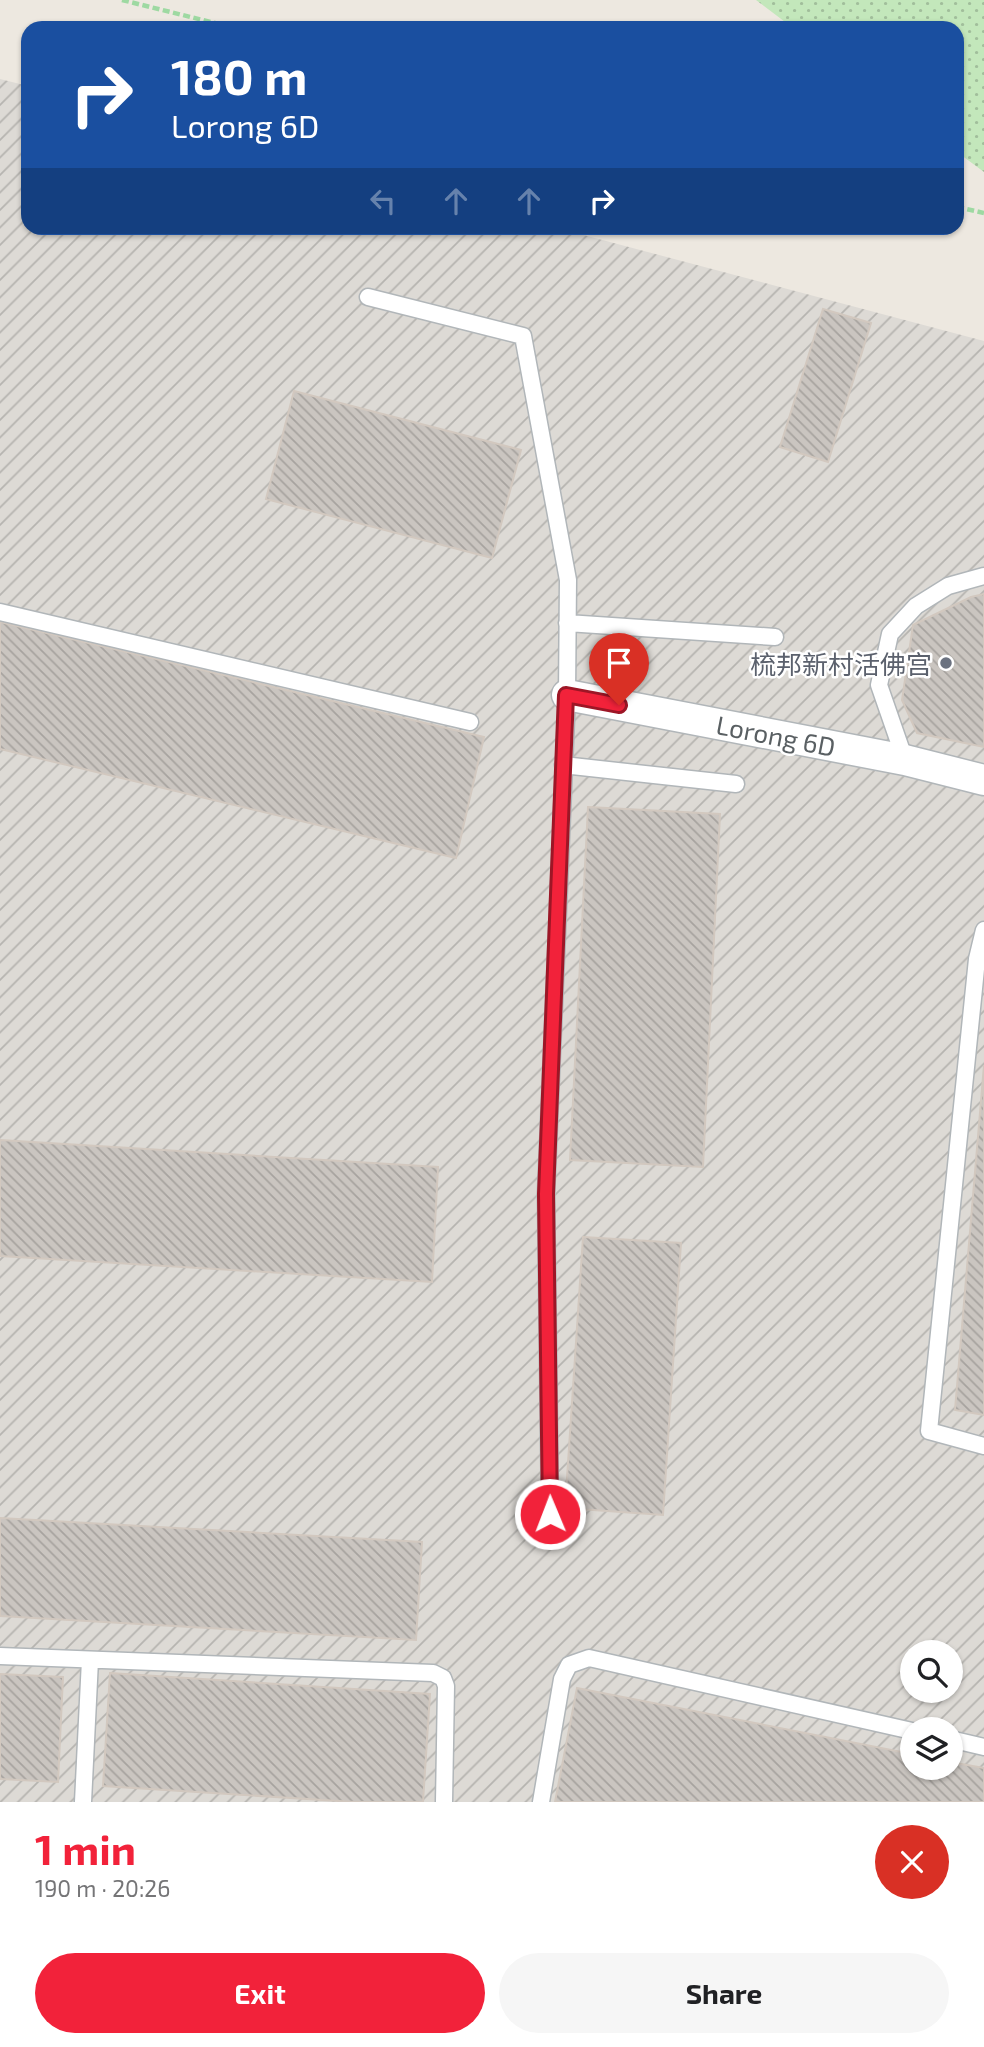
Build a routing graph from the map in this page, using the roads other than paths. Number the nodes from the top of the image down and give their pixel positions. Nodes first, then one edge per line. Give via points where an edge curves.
1 (368, 297) dead end
2 (984, 576) edge
3 (0, 612) edge
4 (567, 623) junction
5 (775, 637) dead end
6 (566, 695) junction
7 (470, 722) dead end
8 (905, 760) junction
9 (563, 765) junction
10 (984, 780) edge
11 (736, 784) dead end
12 (984, 930) edge
13 (984, 1446) edge
14 (550, 1514) dead end
15 (0, 1656) edge
16 (90, 1660) junction
17 (900, 1728) edge
18 (963, 1743) edge
19 (984, 1747) edge
20 (83, 1802) edge
21 (444, 1802) edge
22 (541, 1802) edge

1 - 4 lane via 523,336 568,580
2 - 8 lane via 948,586 916,606 890,634 879,685
3 - 7 lane
4 - 5 lane
4 - 6 lane
6 - 8 street, Lorong 6D
6 - 9 lane
8 - 10 street, Lorong 6D
9 - 11 lane
9 - 14 lane via 546,1194
12 - 13 lane via 977,958 929,1431
15 - 16 lane
16 - 20 lane
16 - 21 lane via 433,1673 443,1678 446,1686
17 - 22 lane via 589,1658 569,1665 562,1679
18 - 19 lane

